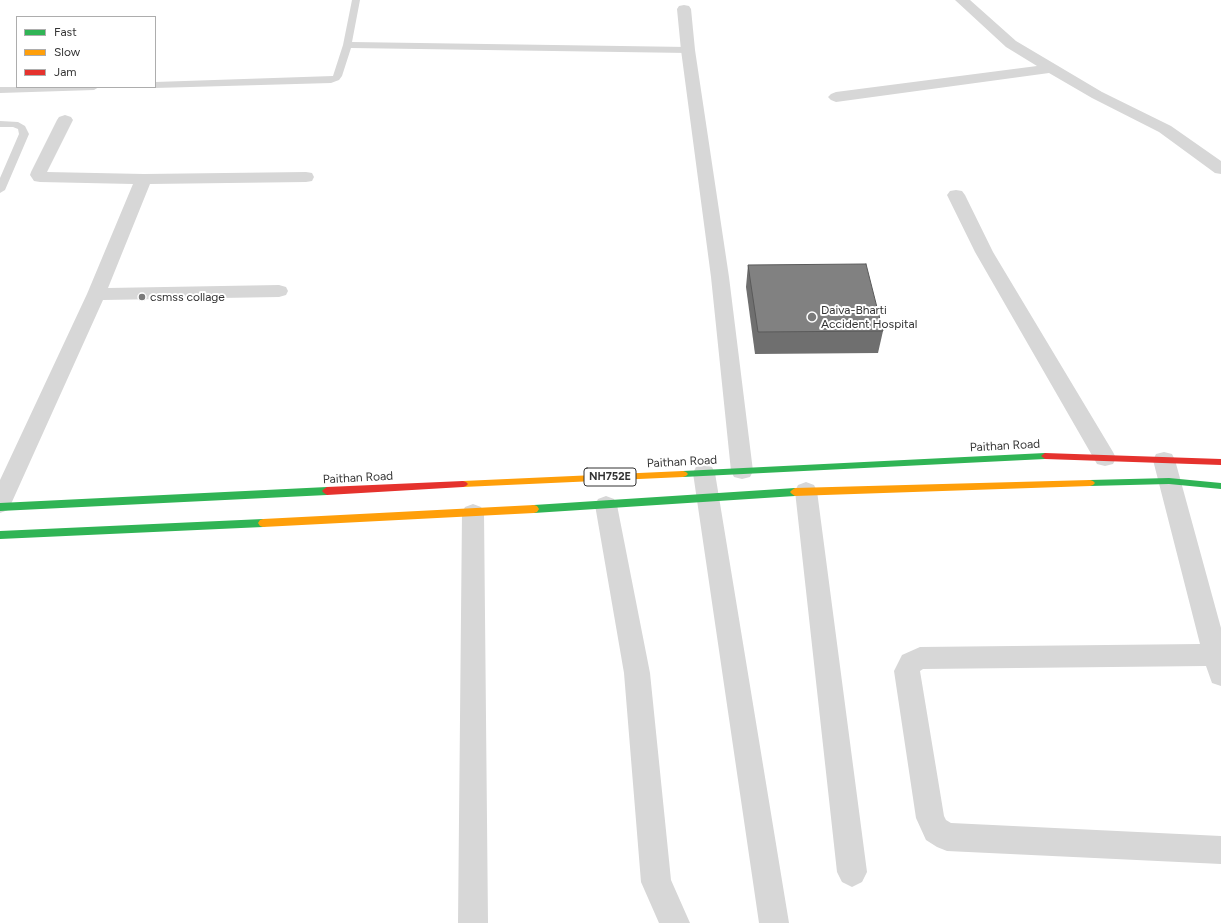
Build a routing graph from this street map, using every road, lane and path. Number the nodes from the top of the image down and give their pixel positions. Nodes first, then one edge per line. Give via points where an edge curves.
1 (356, 0) edge
2 (962, 0) edge
3 (684, 9) dead end
4 (347, 45) junction
5 (688, 50) junction
6 (1052, 68) junction
7 (156, 85) edge
8 (63, 88) edge
9 (0, 90) edge
10 (836, 98) dead end
11 (65, 120) dead end
12 (0, 124) edge
13 (1221, 170) edge
14 (306, 177) dead end
15 (144, 179) junction
16 (0, 190) edge
17 (956, 195) dead end
18 (279, 291) dead end
19 (96, 294) junction
20 (1105, 458) junction
21 (1221, 462) edge
22 (1167, 470) junction
23 (742, 471) junction
24 (706, 485) junction
25 (1221, 486) edge
26 (806, 491) junction
27 (606, 505) junction
28 (0, 506) edge
29 (473, 513) junction
30 (0, 535) edge
31 (1218, 665) edge
32 (1221, 850) edge
33 (852, 872) dead end
34 (473, 923) edge
35 (676, 923) edge
36 (774, 923) edge

1 - 4 lane
2 - 6 street via 1011,44
3 - 5 street
4 - 5 lane
4 - 7 lane via 338,76 331,80
5 - 23 street via 720,276
6 - 10 street
6 - 13 street via 1097,95 1165,129
8 - 9 lane
11 - 15 street via 39,172 40,177
12 - 16 lane via 15,124 22,128 24,134
14 - 15 street
15 - 19 street
17 - 20 street via 984,252
18 - 19 street
19 - 28 street
20 - 22 highway, Paithan Road / NH752E
20 - 23 highway, Paithan Road / NH752E via 1046,456
21 - 22 highway, Paithan Road / NH752E
22 - 25 highway
22 - 26 highway
22 - 31 street
23 - 24 highway, Paithan Road / NH752E
24 - 26 highway
24 - 27 highway
24 - 28 highway, Paithan Road / NH752E
24 - 36 street
26 - 33 street
27 - 29 highway
27 - 35 street via 637,673 656,882
29 - 30 highway
29 - 34 street
31 - 32 street via 920,658 911,663 907,671 930,818 936,830 947,837

